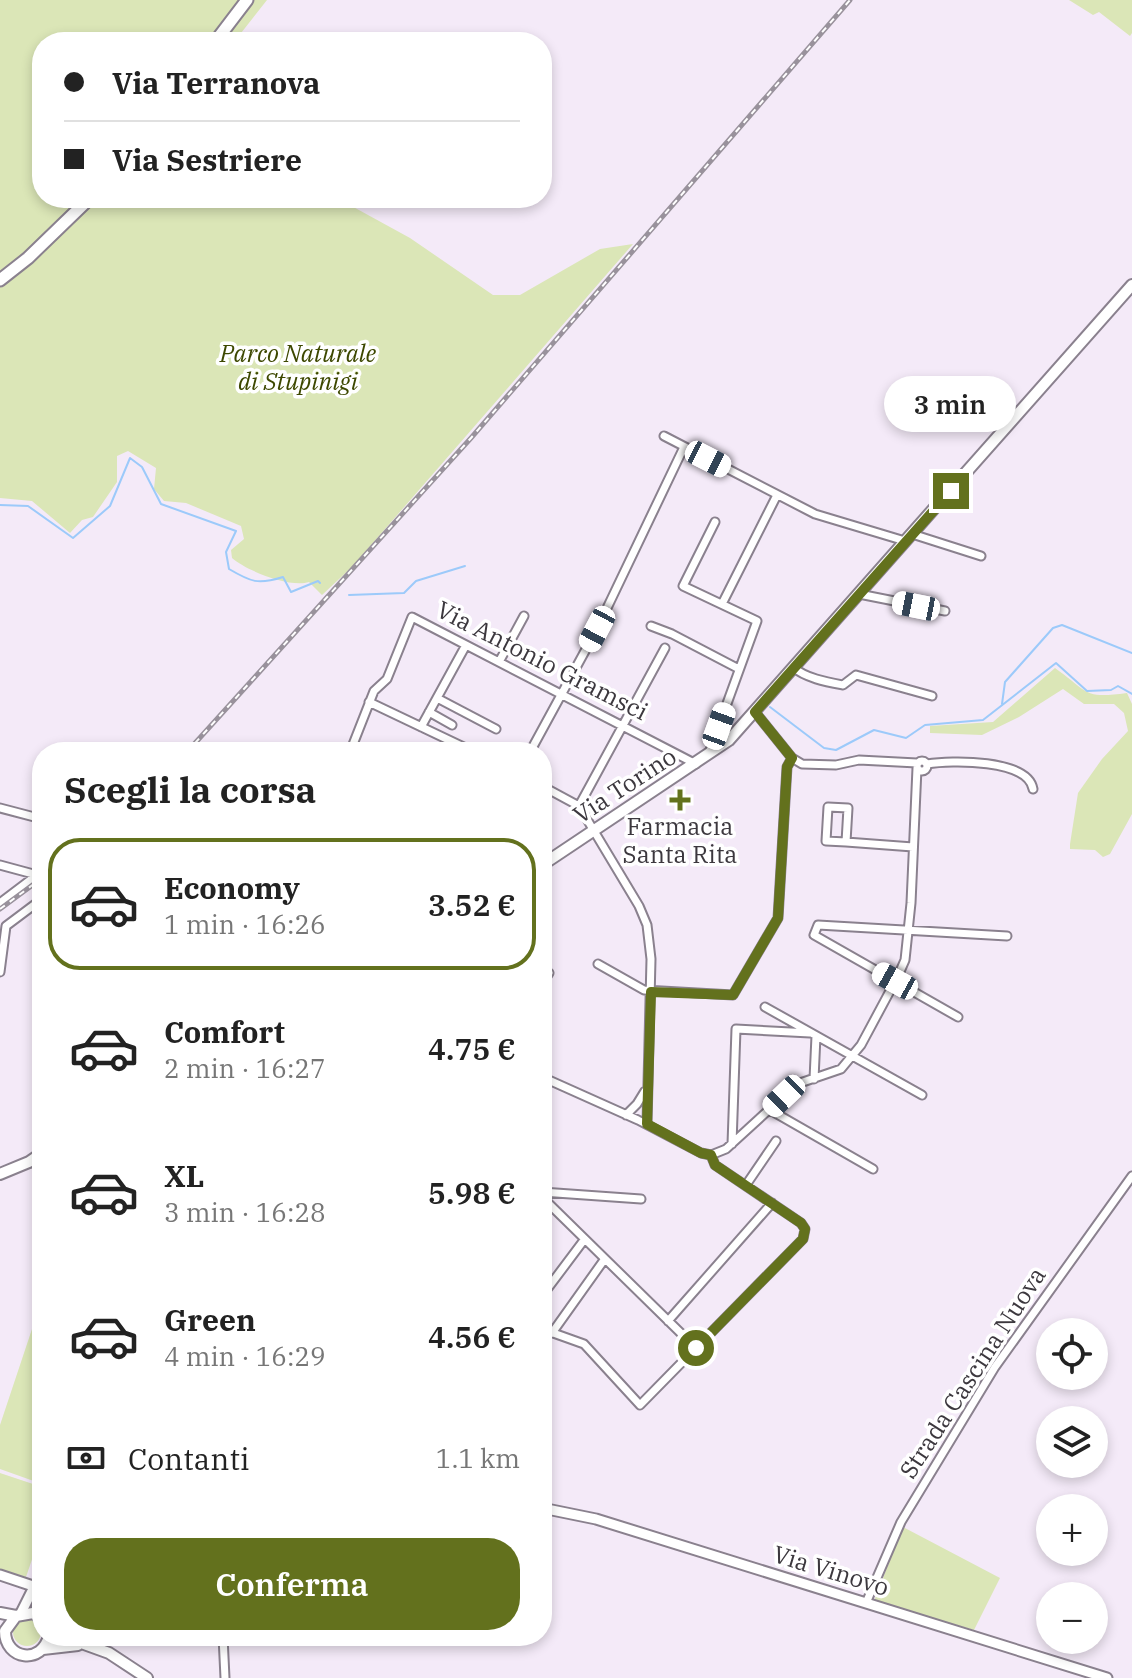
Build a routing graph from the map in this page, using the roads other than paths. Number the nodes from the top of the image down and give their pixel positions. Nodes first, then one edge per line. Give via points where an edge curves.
1 (247, 0) edge
2 (223, 32) edge
3 (80, 208) edge
4 (0, 280) edge
5 (1132, 285) edge
6 (664, 436) dead end
7 (684, 447) junction
8 (777, 495) junction
9 (715, 522) dead end
10 (908, 537) junction
11 (981, 556) dead end
12 (859, 594) junction
13 (722, 604) junction
14 (945, 611) dead end
15 (524, 616) dead end
16 (651, 626) dead end
17 (466, 645) junction
18 (665, 648) dead end
19 (499, 662) junction
20 (793, 667) junction
21 (739, 669) junction
22 (562, 695) junction
23 (932, 696) dead end
24 (437, 698) junction
25 (369, 702) junction
26 (429, 712) junction
27 (755, 712) junction
28 (452, 725) dead end
29 (624, 726) junction
30 (421, 727) junction
31 (496, 729) dead end
32 (354, 742) edge
33 (453, 742) edge
34 (536, 742) edge
35 (708, 755) junction
36 (792, 758) junction
37 (696, 764) junction
38 (921, 767) junction
39 (1033, 789) dead end
40 (552, 791) edge
41 (579, 806) junction
42 (0, 808) edge
43 (32, 816) edge
44 (593, 832) junction
45 (846, 842) junction
46 (913, 847) junction
47 (552, 859) edge
48 (0, 865) edge
49 (32, 871) edge
50 (32, 879) edge
51 (0, 903) edge
52 (32, 906) edge
53 (3, 927) edge
54 (908, 930) junction
55 (1007, 936) dead end
56 (598, 964) dead end
57 (0, 972) edge
58 (895, 981) junction
59 (651, 992) junction
60 (765, 1007) dead end
61 (958, 1017) dead end
62 (813, 1034) junction
63 (853, 1056) junction
64 (814, 1079) junction
65 (552, 1082) edge
66 (646, 1089) junction
67 (922, 1095) dead end
68 (770, 1110) junction
69 (626, 1115) junction
70 (647, 1124) junction
71 (776, 1141) dead end
72 (732, 1144) junction
73 (711, 1155) junction
74 (32, 1160) edge
75 (873, 1169) dead end
76 (0, 1174) edge
77 (1132, 1176) edge
78 (746, 1185) junction
79 (552, 1195) edge
80 (641, 1199) dead end
81 (772, 1203) junction
82 (552, 1205) edge
83 (584, 1240) junction
84 (604, 1260) junction
85 (552, 1283) edge
86 (668, 1321) junction
87 (552, 1333) joint
88 (696, 1348) junction
89 (552, 1510) edge
90 (0, 1575) edge
91 (32, 1586) edge
92 (32, 1598) edge
93 (866, 1603) junction
94 (0, 1613) edge
95 (32, 1613) edge
96 (19, 1614) junction
97 (3, 1634) edge
98 (44, 1646) edge
99 (56, 1646) edge
100 (87, 1646) edge
101 (223, 1646) edge
102 (43, 1649) junction
103 (147, 1678) edge
104 (225, 1678) edge
105 (1107, 1678) edge

1 - 2 main road
3 - 4 main road
5 - 10 main road, Via Torino
6 - 7 street
7 - 8 street
7 - 22 street
8 - 10 street via 823,517
8 - 13 street
9 - 13 street via 683,586
10 - 11 street
10 - 12 main road, Via Torino
12 - 14 street
12 - 20 main road, Via Torino
13 - 21 street via 757,621
15 - 19 street
16 - 21 street
17 - 19 street, Via Antonio Gramsci
17 - 24 street
17 - 25 street, Via Antonio Gramsci via 412,617 387,679
18 - 29 street
19 - 22 street, Via Antonio Gramsci
20 - 23 street via 826,682 843,685 856,675
20 - 27 main road, Via Torino
21 - 35 street
22 - 29 street, Via Antonio Gramsci
22 - 34 street
24 - 26 street
24 - 31 street
25 - 30 street
25 - 32 street
26 - 28 street
26 - 30 street
27 - 35 main road, Via Torino
27 - 36 street
29 - 37 street, Via Antonio Gramsci
29 - 41 street
30 - 33 street
35 - 37 main road, Via Torino
36 - 38 street via 802,764 859,760
36 - 59 street via 787,767 778,918 733,995
37 - 44 main road, Via Torino
38 - 39 street via 1008,766 1028,777
38 - 46 street
40 - 41 street
41 - 44 street
42 - 43 street
44 - 47 main road, Via Torino
44 - 59 street via 647,925
45 - 45 street via 848,808 828,807 826,841
45 - 46 street
46 - 54 street
48 - 49 street
50 - 51 street
52 - 53 street
53 - 57 street
54 - 55 street
54 - 58 street via 905,960
54 - 58 street via 818,925 814,935
56 - 59 street
58 - 61 street
58 - 63 street
59 - 66 street
60 - 62 street
62 - 63 street
62 - 64 street
62 - 72 street via 736,1029
63 - 64 street via 836,1072
63 - 67 street
64 - 68 street via 797,1084
65 - 69 street
66 - 69 street
66 - 70 street
68 - 72 street
68 - 75 street
69 - 70 street
70 - 73 street
71 - 78 street
72 - 73 street
73 - 78 street via 715,1165
74 - 76 main road
77 - 93 street, Strada Cascina Nuova via 995,1367 901,1522
78 - 81 street
79 - 80 street
81 - 86 street
81 - 88 street via 801,1223 803,1239
82 - 83 street
83 - 84 street
83 - 85 street
84 - 86 street
84 - 87 street
86 - 88 street
87 - 88 street via 584,1344 640,1405
89 - 93 street, Via Vinovo
90 - 91 street
92 - 96 street
93 - 105 street, Via Vinovo
94 - 96 main road
95 - 96 main road
96 - 97 main road
97 - 102 main road via 11,1649 23,1656
98 - 102 main road
99 - 102 main road
100 - 103 main road via 109,1653
101 - 104 street

